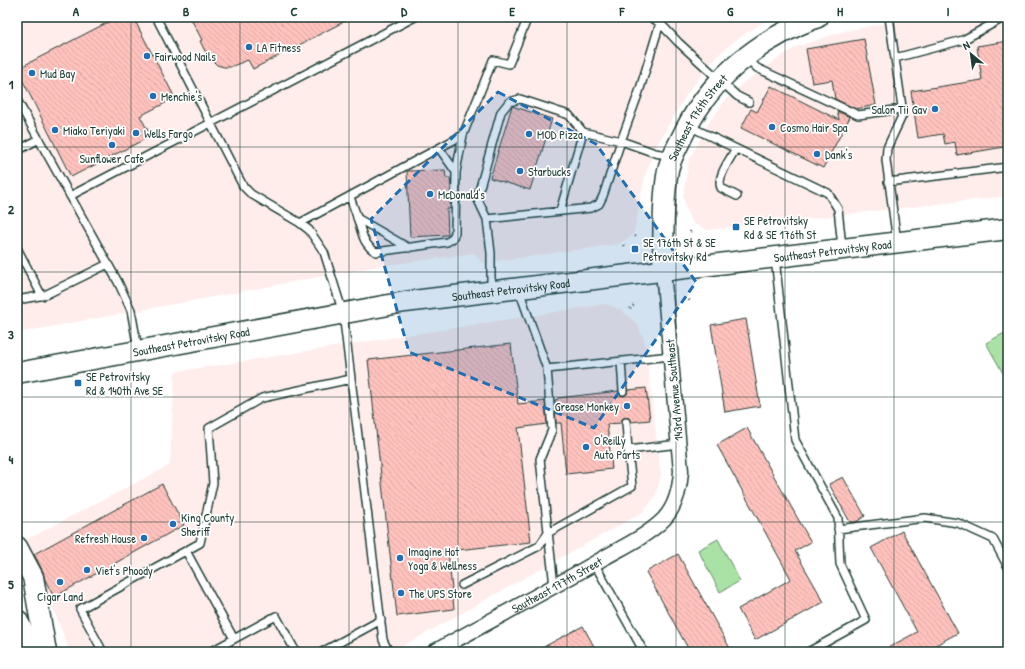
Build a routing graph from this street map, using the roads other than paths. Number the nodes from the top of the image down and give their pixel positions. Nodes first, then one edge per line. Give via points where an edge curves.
1 (156, 17) edge
2 (415, 17) edge
3 (528, 17) edge
4 (650, 17) edge
5 (818, 17) edge
6 (889, 17) edge
7 (1005, 17) edge
8 (660, 23) junction
9 (745, 57) junction
10 (895, 58) junction
11 (720, 80) junction
12 (17, 100) edge
13 (749, 102) dead end
14 (902, 109) junction
15 (210, 123) junction
16 (687, 125) junction
17 (583, 132) junction
18 (464, 135) junction
19 (39, 139) junction
20 (621, 141) junction
21 (439, 148) junction
22 (735, 150) junction
23 (17, 151) edge
24 (673, 156) junction
25 (1008, 167) edge
26 (456, 172) junction
27 (888, 182) junction
28 (70, 196) junction
29 (350, 196) junction
30 (737, 196) dead end
31 (560, 211) junction
32 (357, 218) junction
33 (486, 219) junction
34 (300, 223) junction
35 (1008, 229) edge
36 (897, 242) junction
37 (17, 248) edge
38 (409, 248) junction
39 (842, 248) junction
40 (775, 256) junction
41 (108, 264) junction
42 (663, 270) junction
43 (519, 288) junction
44 (491, 291) junction
45 (42, 296) junction
46 (17, 300) edge
47 (343, 313) junction
48 (138, 350) junction
49 (671, 356) junction
50 (621, 361) junction
51 (547, 369) junction
52 (19, 373) edge
53 (351, 379) junction
54 (623, 391) dead end
55 (626, 422) dead end
56 (679, 444) junction
57 (628, 450) junction
58 (672, 507) joint
59 (838, 529) junction
60 (548, 533) junction
61 (17, 547) edge
62 (186, 551) junction
63 (594, 563) junction
64 (1008, 567) edge
65 (462, 585) dead end
66 (554, 586) junction
67 (17, 620) edge
68 (381, 620) junction
69 (234, 639) junction
70 (34, 652) edge
71 (46, 652) edge
72 (103, 652) edge
73 (210, 652) edge
74 (296, 652) edge
75 (322, 652) edge
76 (389, 652) edge
77 (434, 652) edge
78 (644, 652) edge
79 (808, 652) edge

1 - 15 lane
2 - 15 lane
3 - 18 lane via 510,64 493,60
4 - 8 lane
5 - 9 main road, Southeast 176th Street via 779,35
6 - 10 lane
7 - 10 lane via 963,40
8 - 11 lane
8 - 20 lane
9 - 11 main road, Southeast 176th Street
9 - 14 lane via 757,68 858,115
10 - 14 lane
11 - 13 lane via 737,96
11 - 16 main road, Southeast 176th Street via 706,95
12 - 19 lane
14 - 27 lane via 903,114 887,148
15 - 28 lane
15 - 34 lane via 243,186 251,194
16 - 22 lane
16 - 24 main road, Southeast 176th Street
17 - 20 lane
17 - 31 lane
17 - 33 lane via 569,115 520,99 509,102 501,112 477,198
18 - 21 lane
18 - 26 lane
19 - 23 lane
19 - 28 lane
20 - 24 lane via 655,153
20 - 31 lane via 599,204 591,208
21 - 26 lane
21 - 29 lane
22 - 30 lane via 720,182 721,188
22 - 39 lane via 828,193 838,209
24 - 42 main road, Southeast 176th Street via 668,169 664,206
25 - 27 lane
26 - 38 lane via 455,233 452,239
27 - 36 lane
28 - 41 lane
29 - 32 lane
29 - 34 lane
31 - 33 lane
32 - 38 lane
32 - 38 lane via 361,234 370,249 376,252
33 - 44 lane via 491,253
34 - 47 lane via 309,230 324,252
35 - 36 main road, Southeast Petrovitsky Road
36 - 39 main road, Southeast Petrovitsky Road
37 - 45 lane
39 - 40 main road, Southeast Petrovitsky Road
40 - 42 main road, Southeast Petrovitsky Road
40 - 59 lane via 795,440 838,518
41 - 45 lane
41 - 48 lane via 131,310
42 - 43 main road, Southeast Petrovitsky Road
42 - 49 street, 143rd Avenue Southeast
43 - 44 main road, Southeast Petrovitsky Road
43 - 51 lane
44 - 47 main road, Southeast Petrovitsky Road
45 - 46 lane
47 - 48 main road, Southeast Petrovitsky Road
47 - 53 lane
48 - 52 main road, Southeast Petrovitsky Road
49 - 50 lane
49 - 56 street, 143rd Avenue Southeast
50 - 51 lane
50 - 54 lane
51 - 60 lane via 552,430 540,459
53 - 62 lane via 262,398 209,428 213,483 200,543
53 - 68 lane
55 - 57 lane
56 - 57 lane
56 - 58 street, 143rd Avenue Southeast via 680,486
57 - 60 lane via 632,486
58 - 63 street, Southeast 177th Street via 654,528
59 - 64 lane via 925,518 958,523 993,539
59 - 79 lane via 840,564 866,620
60 - 65 lane via 539,546
60 - 66 lane
61 - 71 main road via 33,577
62 - 69 lane
62 - 72 lane via 80,608
63 - 66 street, Southeast 177th Street
63 - 78 lane
66 - 77 street, Southeast 177th Street
67 - 70 main road
68 - 75 lane
68 - 76 lane via 383,640
69 - 73 lane
69 - 74 lane via 276,616

